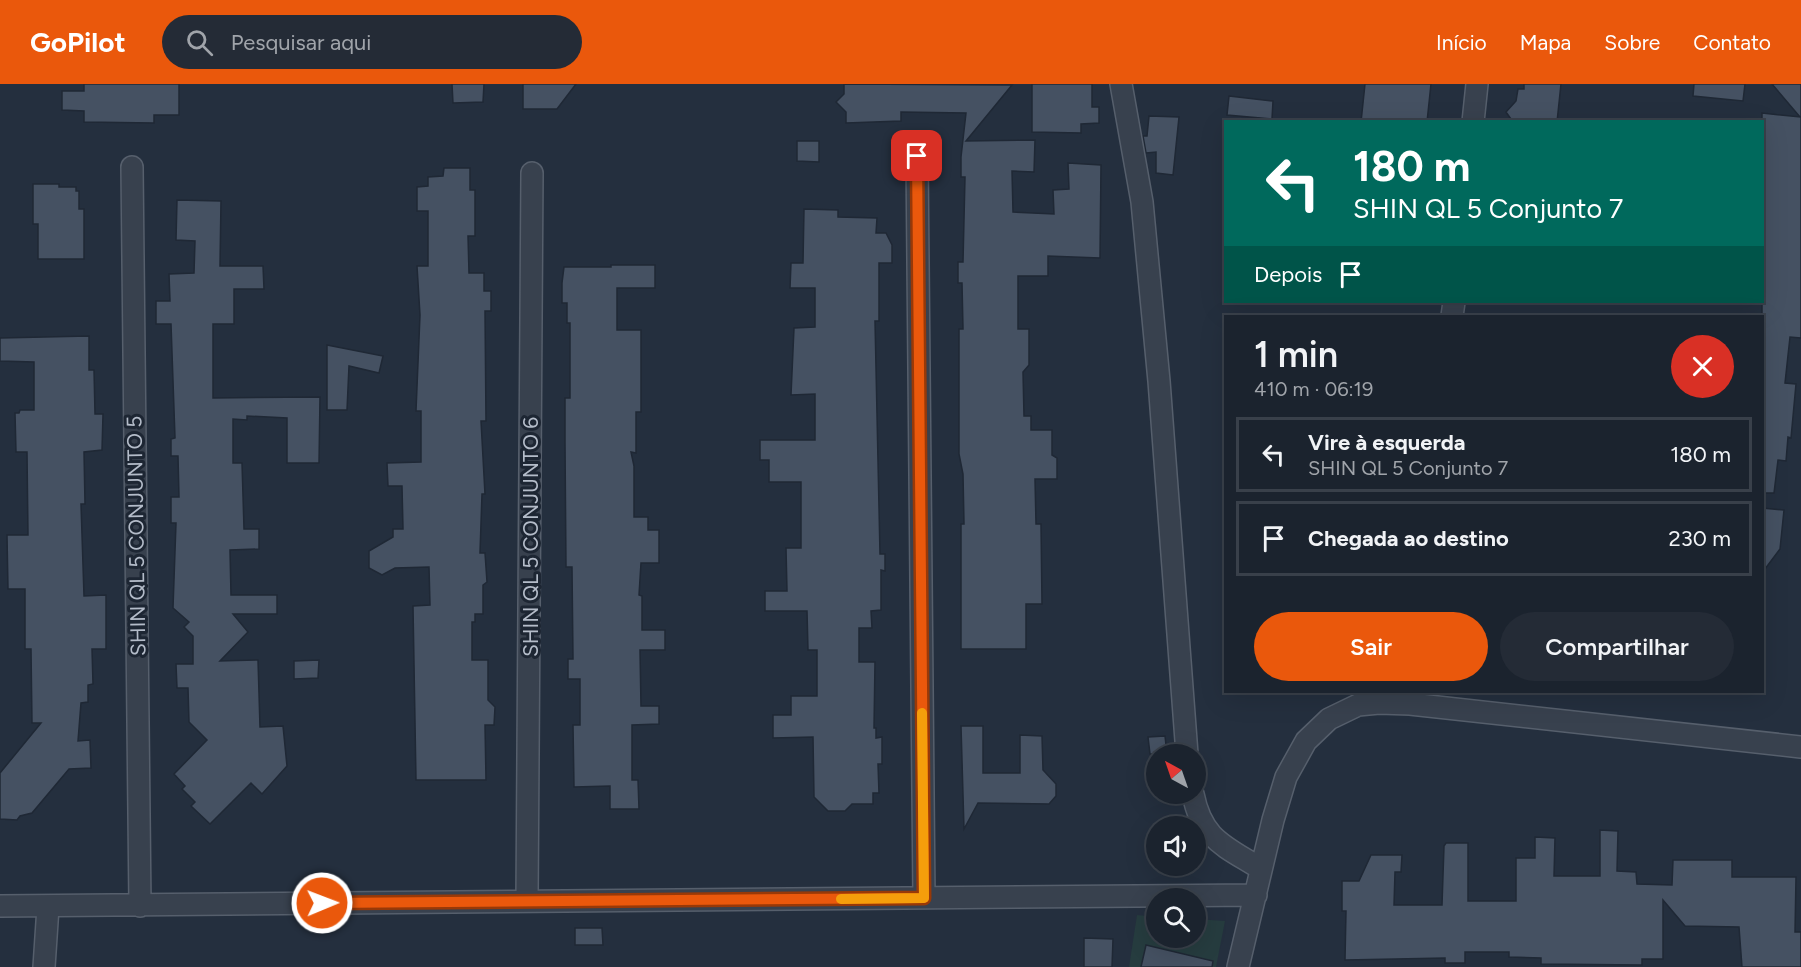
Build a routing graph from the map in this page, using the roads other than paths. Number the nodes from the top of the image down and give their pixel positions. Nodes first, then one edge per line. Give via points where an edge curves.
1 (1121, 84) edge
2 (1477, 84) edge
3 (1473, 120) edge
4 (917, 156) dead end
5 (132, 167) dead end
6 (532, 173) dead end
7 (1411, 698) edge
8 (1186, 744) edge
9 (1801, 746) edge
10 (1195, 804) edge
11 (1261, 869) junction
12 (1256, 895) junction
13 (924, 898) junction
14 (527, 901) junction
15 (0, 906) edge
16 (140, 906) junction
17 (48, 907) junction
18 (44, 967) edge
19 (1238, 967) edge

1 - 8 street via 1145,238
2 - 3 street
4 - 13 street
5 - 16 street, SHIN QL 5 CONJUNTO 5
6 - 14 street, SHIN QL 5 CONJUNTO 6
7 - 9 street
7 - 11 street via 1358,705 1311,734 1286,777
10 - 11 street via 1209,835
11 - 12 street
12 - 13 street
12 - 19 street
13 - 14 street
14 - 16 street
15 - 17 street
16 - 17 street
17 - 18 street

